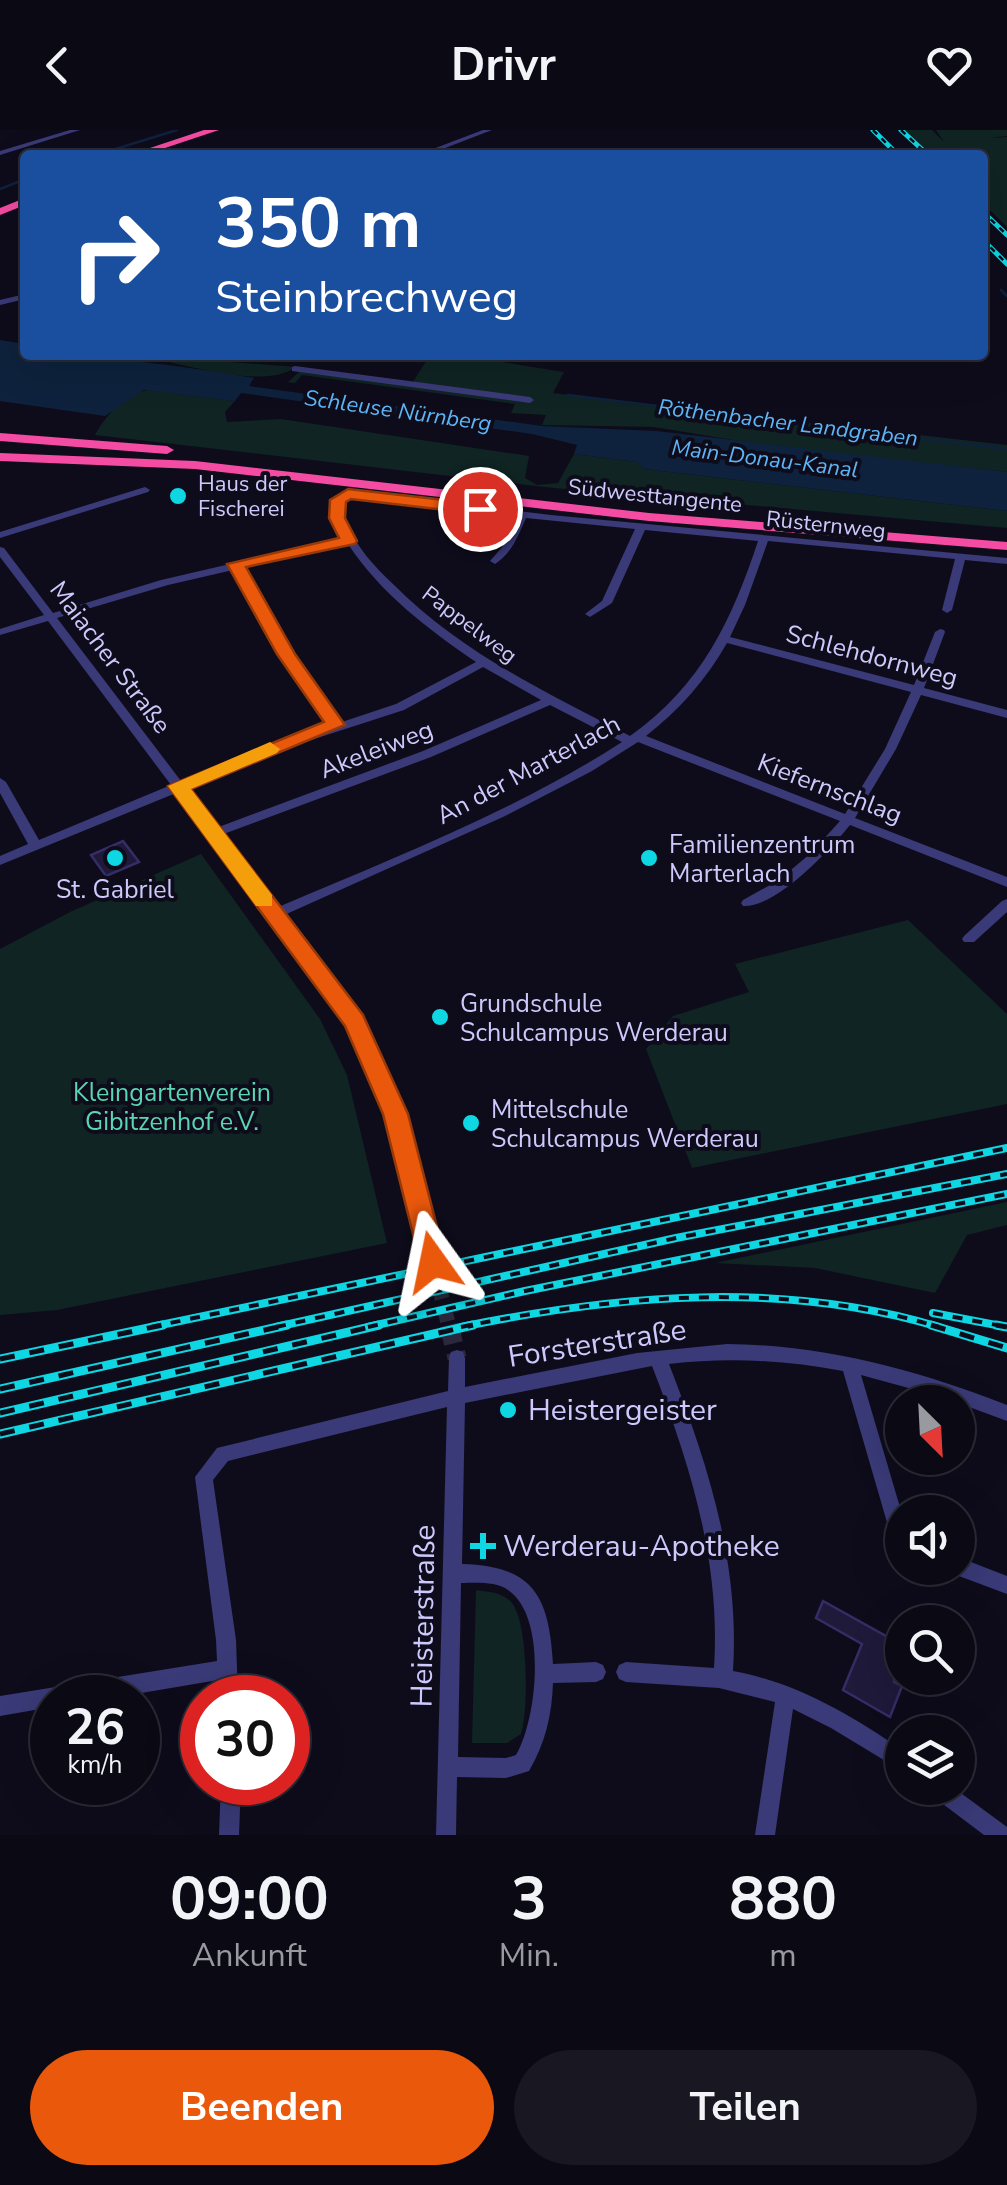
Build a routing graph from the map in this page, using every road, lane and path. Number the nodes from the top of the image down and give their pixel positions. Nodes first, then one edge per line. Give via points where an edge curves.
1 (76, 130) edge
2 (232, 130) edge
3 (490, 130) edge
4 (216, 132) edge
5 (158, 150) edge
6 (434, 150) edge
7 (0, 152) edge
8 (295, 368) dead end
9 (530, 400) dead end
10 (0, 437) edge
11 (0, 450) edge
12 (0, 458) edge
13 (174, 463) junction
14 (268, 464) junction
15 (0, 466) edge
16 (145, 490) dead end
17 (522, 515) junction
18 (641, 527) junction
19 (0, 535) edge
20 (764, 538) junction
21 (1007, 538) edge
22 (349, 541) junction
23 (1007, 546) edge
24 (0, 550) edge
25 (961, 557) junction
26 (495, 561) dead end
27 (1007, 561) edge
28 (236, 564) junction
29 (947, 610) dead end
30 (590, 614) dead end
31 (49, 616) junction
32 (0, 632) edge
33 (940, 632) dead end
34 (726, 639) junction
35 (483, 663) junction
36 (918, 690) junction
37 (552, 700) junction
38 (1007, 714) edge
39 (335, 725) junction
40 (634, 739) junction
41 (0, 782) edge
42 (178, 786) junction
43 (847, 817) junction
44 (214, 832) junction
45 (35, 845) junction
46 (0, 860) edge
47 (1007, 882) edge
48 (748, 903) dead end
49 (1007, 904) edge
50 (274, 914) junction
51 (970, 939) dead end
52 (433, 1262) tunnel mouth
53 (457, 1358) tunnel mouth
54 (658, 1359) junction
55 (850, 1367) junction
56 (457, 1398) junction
57 (1007, 1413) edge
58 (888, 1495) edge
59 (454, 1573) junction
60 (975, 1573) edge
61 (1007, 1585) edge
62 (227, 1668) junction
63 (596, 1672) dead end
64 (626, 1672) dead end
65 (544, 1674) junction
66 (227, 1675) edge
67 (722, 1678) junction
68 (785, 1697) junction
69 (0, 1706) edge
70 (885, 1750) edge
71 (449, 1767) junction
72 (230, 1805) edge
73 (961, 1805) edge
74 (228, 1835) edge
75 (446, 1835) edge
76 (765, 1835) edge
77 (1001, 1835) edge

1 - 7 street
2 - 4 highway
3 - 6 street
4 - 5 highway
8 - 9 street
10 - 14 highway
11 - 14 highway, Südwesttangente
12 - 13 highway, Südwesttangente
13 - 15 highway
13 - 23 highway, Südwesttangente via 650,518
14 - 21 highway, Südwesttangente via 688,514
16 - 19 street
17 - 18 street, Rüsternweg
17 - 22 street, Rüsternweg via 344,496 337,518
17 - 26 street
18 - 20 street, Rüsternweg
18 - 30 street via 608,603
20 - 25 street, Rüsternweg
20 - 34 street, An der Marterlach
22 - 28 street
22 - 35 street, Pappelweg via 402,597
24 - 31 street, Maiacher Straße
25 - 27 street, Rüsternweg
25 - 29 street
28 - 31 street
28 - 39 street
31 - 32 street
31 - 42 street, Maiacher Straße
33 - 36 street
34 - 36 street, Schlehdornweg
34 - 40 street, An der Marterlach via 677,704
35 - 37 street, Pappelweg
35 - 39 street via 400,707
36 - 38 street, Schlehdornweg
36 - 43 street via 887,758
37 - 40 street, Pappelweg
37 - 44 street, Akeleiweg
39 - 42 street
40 - 43 street, Kiefernschlag
40 - 50 street, An der Marterlach via 456,836
41 - 45 street
42 - 44 street, Maiacher Straße
42 - 45 street
43 - 47 street, Kiefernschlag
43 - 48 street via 803,870
44 - 50 street, Maiacher Straße
45 - 46 street
49 - 51 street
50 - 52 street, Maiacher Straße via 348,1011 380,1075 410,1162
53 - 56 street
54 - 55 street, Forsterstraße via 752,1352
54 - 56 street, Forsterstraße
54 - 67 street via 716,1539 724,1605
55 - 57 street, Forsterstraße via 900,1376
55 - 58 street
56 - 59 street, Heisterstraße
56 - 62 street, Forsterstraße via 224,1454 204,1473
59 - 65 street via 498,1576 529,1596
59 - 71 street, Heisterstraße
60 - 61 street
62 - 66 street
62 - 69 street
63 - 65 street
64 - 67 street
65 - 71 street via 538,1738 522,1764
67 - 68 street
68 - 70 street via 838,1717
68 - 76 street
71 - 75 street, Heisterstraße
72 - 74 street
73 - 77 street

